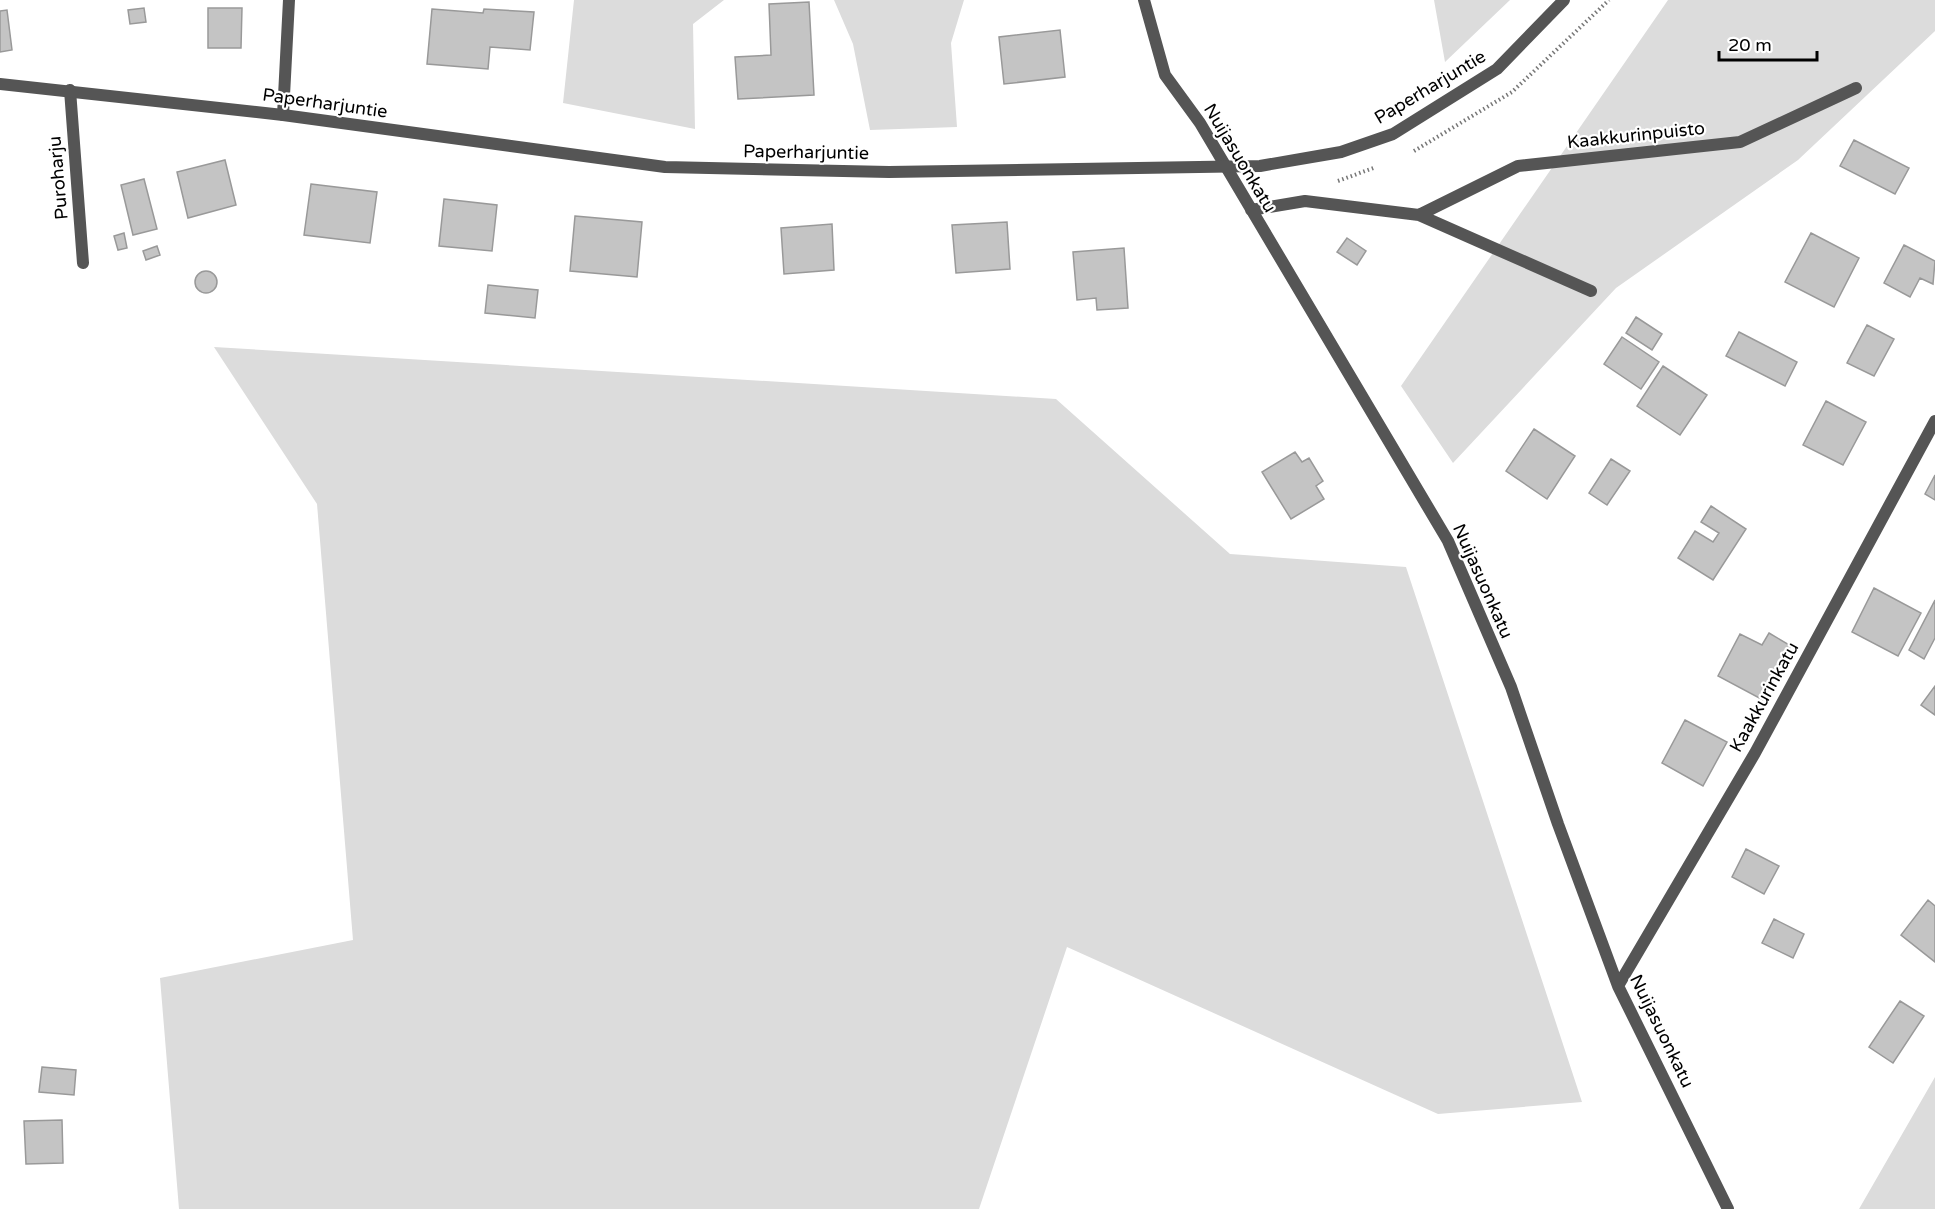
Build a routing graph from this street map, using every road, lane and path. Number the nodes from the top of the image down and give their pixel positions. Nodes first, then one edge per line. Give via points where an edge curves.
1 (289, 0) edge
2 (1144, 0) edge
3 (1564, 0) edge
4 (0, 84) edge
5 (1856, 88) dead end
6 (70, 90) junction
7 (283, 115) junction
8 (1225, 167) junction
9 (1251, 210) junction
10 (1419, 215) junction
11 (83, 263) dead end
12 (1591, 291) dead end
13 (1935, 421) edge
14 (1618, 986) junction
15 (1728, 1209) edge

1 - 7 street
2 - 8 street, Nuijasuonkatu via 1165,75 1200,123
3 - 8 street, Paperharjuntie via 1497,69 1393,134 1341,152 1260,166
4 - 6 street, Paperharjuntie
5 - 10 street, Kaakkurinpuisto via 1740,142 1518,166
6 - 7 street, Paperharjuntie
6 - 11 street, Puroharju
7 - 8 street, Paperharjuntie via 665,167 889,172
8 - 9 street, Nuijasuonkatu
9 - 10 street via 1305,201
9 - 14 street, Nuijasuonkatu via 1448,541 1511,687
10 - 12 street
13 - 14 street, Kaakkurinkatu via 1755,753
14 - 15 street, Nuijasuonkatu

